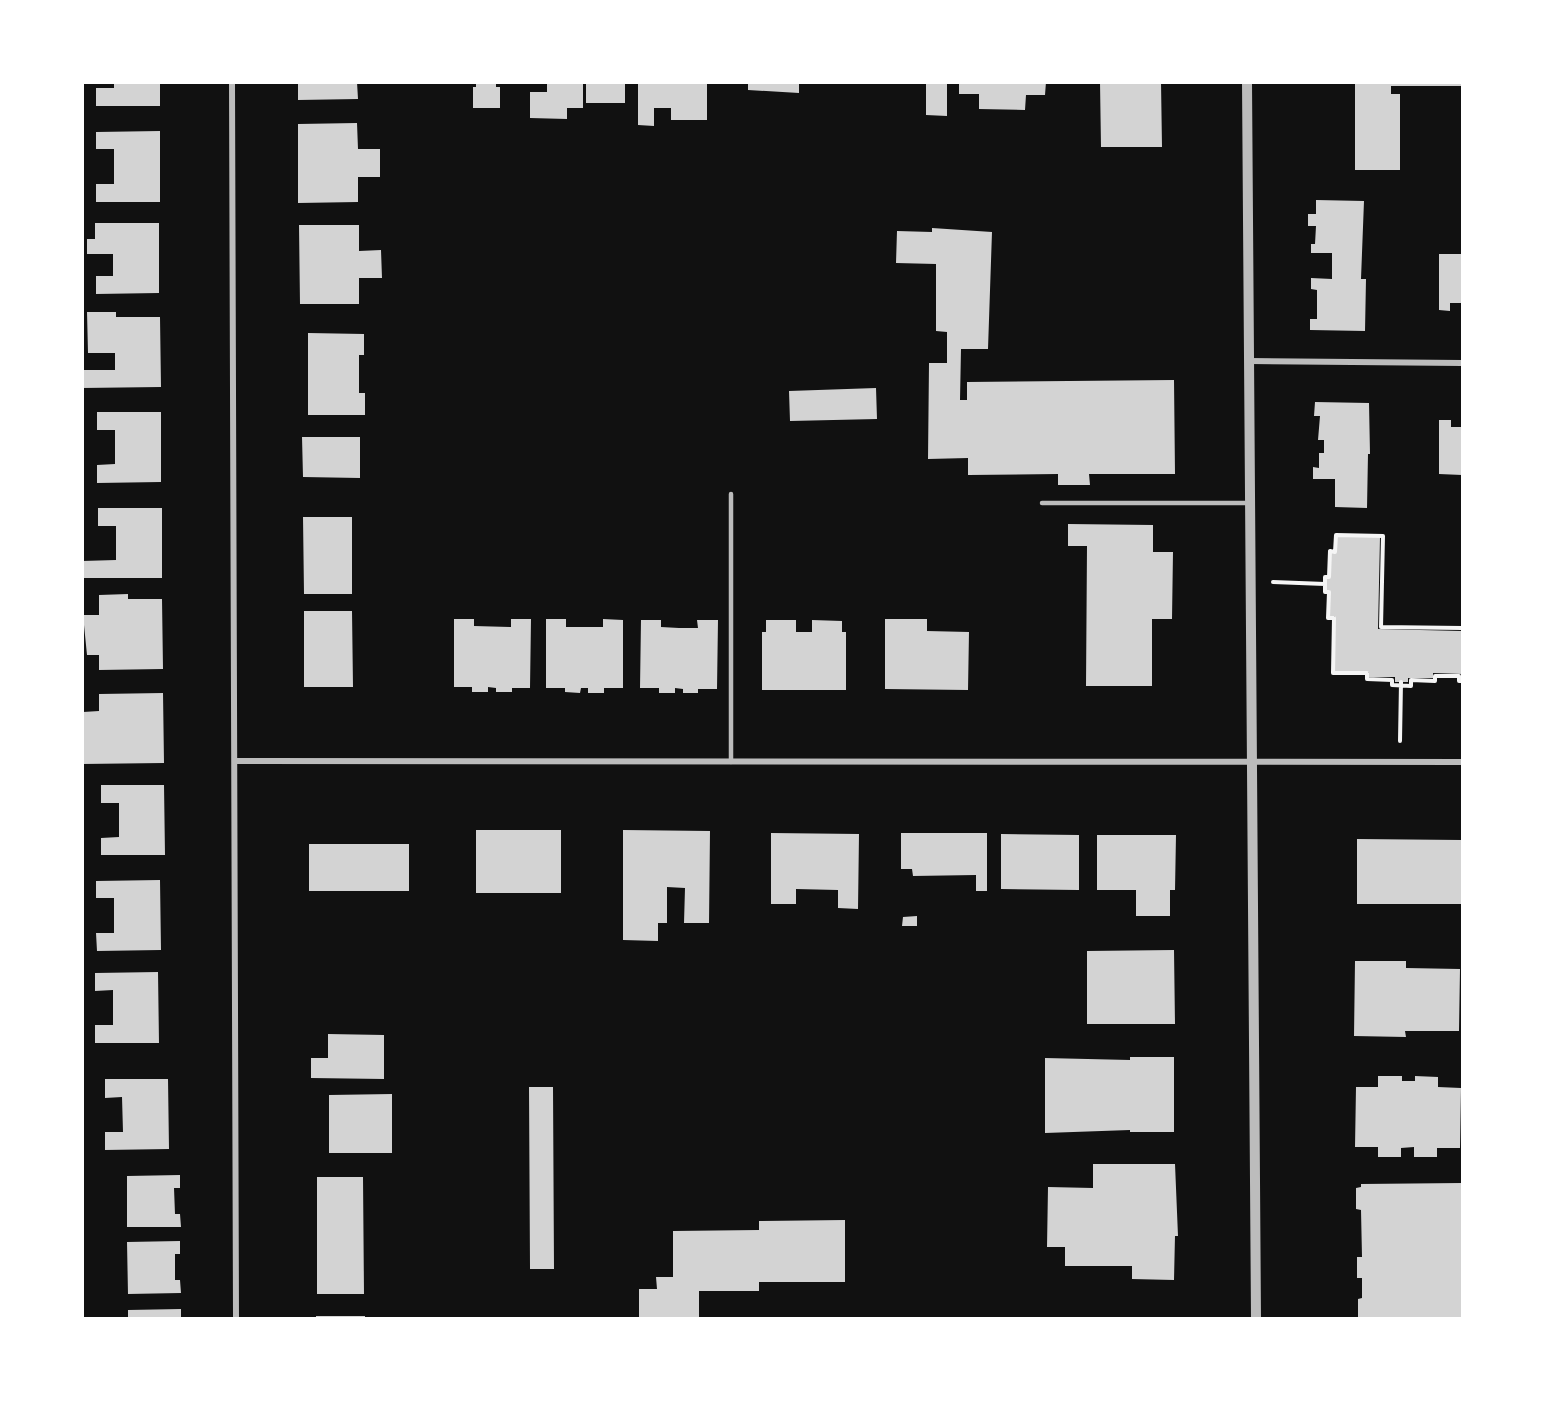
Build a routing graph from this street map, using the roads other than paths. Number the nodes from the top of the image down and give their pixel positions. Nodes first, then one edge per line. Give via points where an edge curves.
1 (232, 82) edge
2 (1247, 82) edge
3 (1250, 362) junction
4 (1462, 363) edge
5 (731, 494) dead end
6 (1042, 503) dead end
7 (1251, 503) junction
8 (235, 760) junction
9 (731, 762) junction
10 (1253, 762) junction
11 (1462, 762) edge
12 (236, 1318) edge
13 (1256, 1318) edge

1 - 8 street
2 - 3 street
3 - 4 street
3 - 7 street
5 - 9 lane
6 - 7 lane
7 - 10 street
8 - 9 street
8 - 12 street
9 - 10 street
10 - 11 street
10 - 13 street

